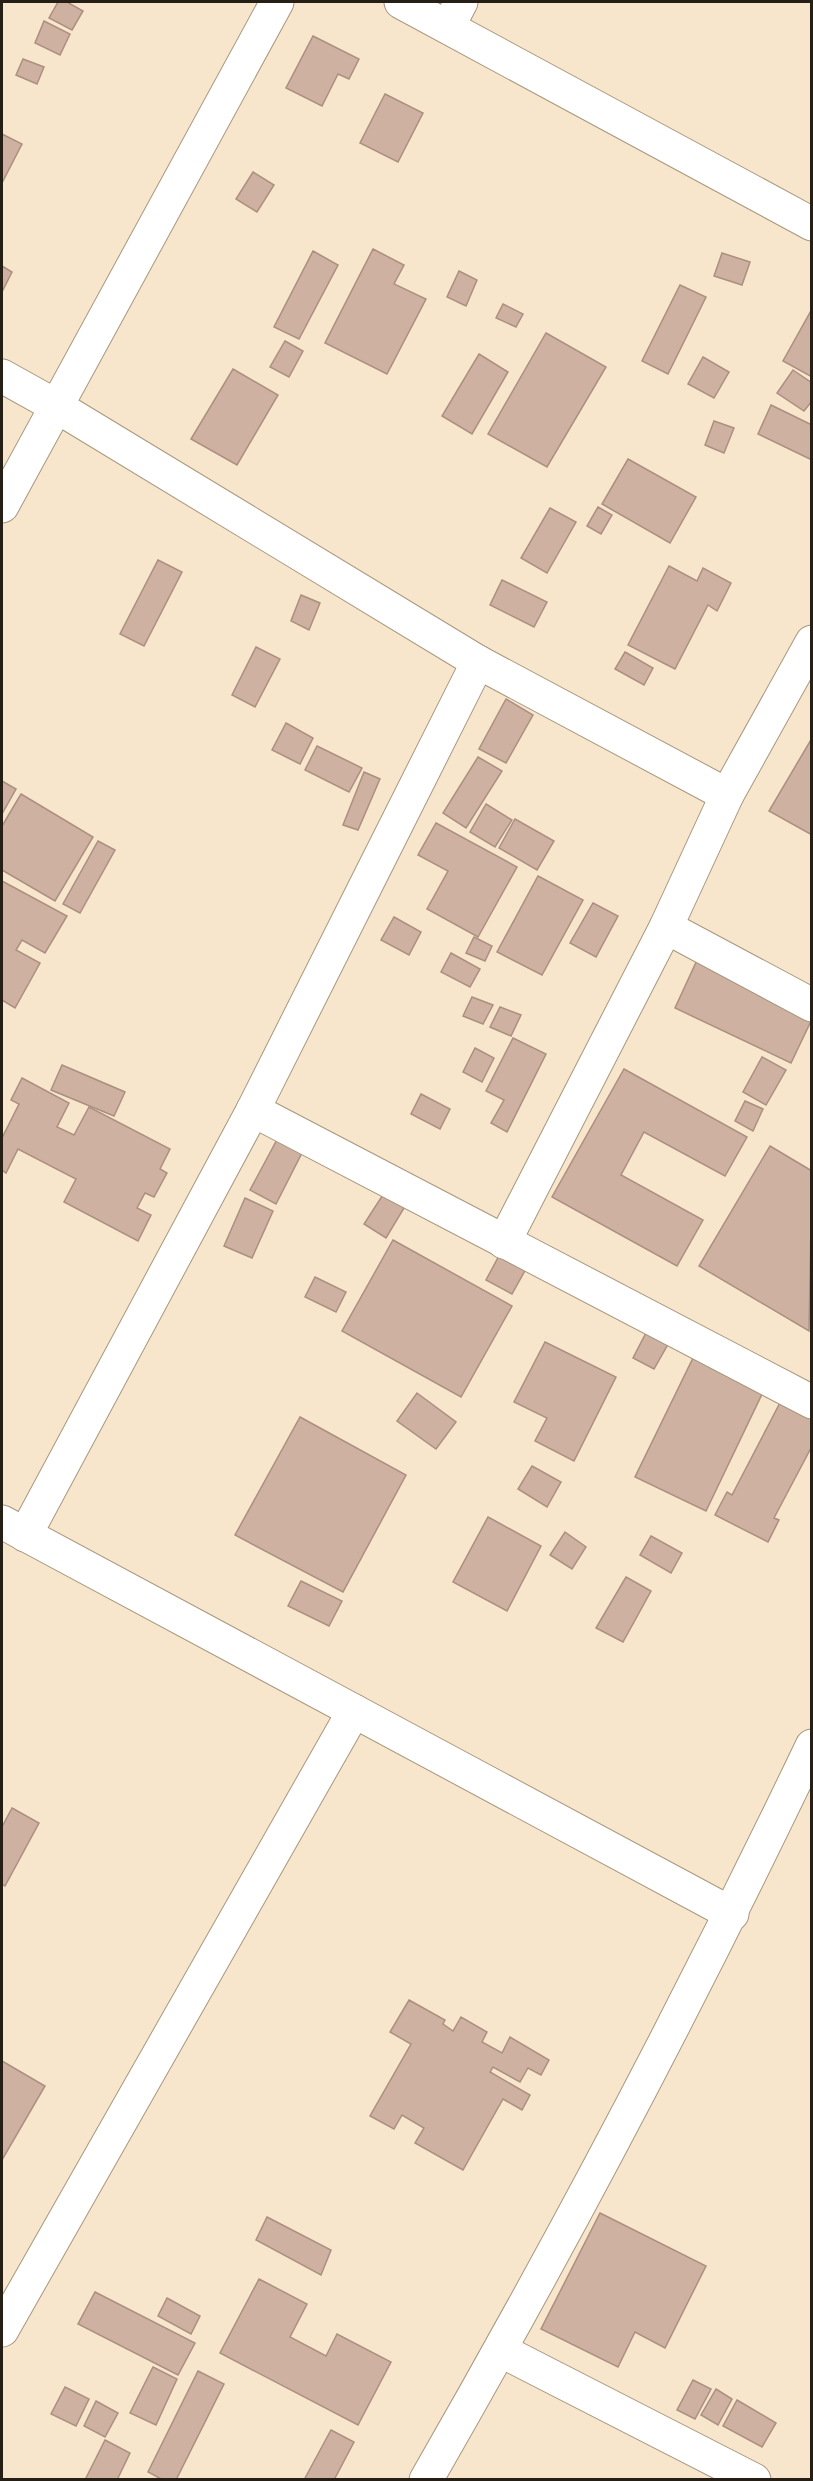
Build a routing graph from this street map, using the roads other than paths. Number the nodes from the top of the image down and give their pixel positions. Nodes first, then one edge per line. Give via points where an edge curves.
1 (278, 2) edge
2 (401, 2) edge
3 (455, 14) edge
4 (812, 224) edge
5 (2, 376) edge
6 (57, 406) junction
7 (2, 506) edge
8 (808, 656) edge
9 (478, 662) junction
10 (727, 795) junction
11 (666, 927) junction
12 (812, 1005) edge
13 (253, 1110) junction
14 (504, 1242) junction
15 (812, 1402) edge
16 (13, 1529) edge
17 (354, 1711) junction
18 (812, 1746) edge
19 (732, 1914) junction
20 (2, 2330) edge
21 (500, 2350) junction
22 (426, 2480) edge
23 (754, 2480) edge

1 - 6 street
2 - 3 street
3 - 4 street
5 - 6 street
6 - 7 street
6 - 9 street
8 - 10 street
9 - 10 street
9 - 13 street
10 - 11 street
11 - 12 street
11 - 14 street
13 - 14 street
13 - 16 street
14 - 15 street
16 - 17 street
17 - 19 street
17 - 20 street
18 - 19 street
19 - 21 street
21 - 22 street
21 - 23 street

